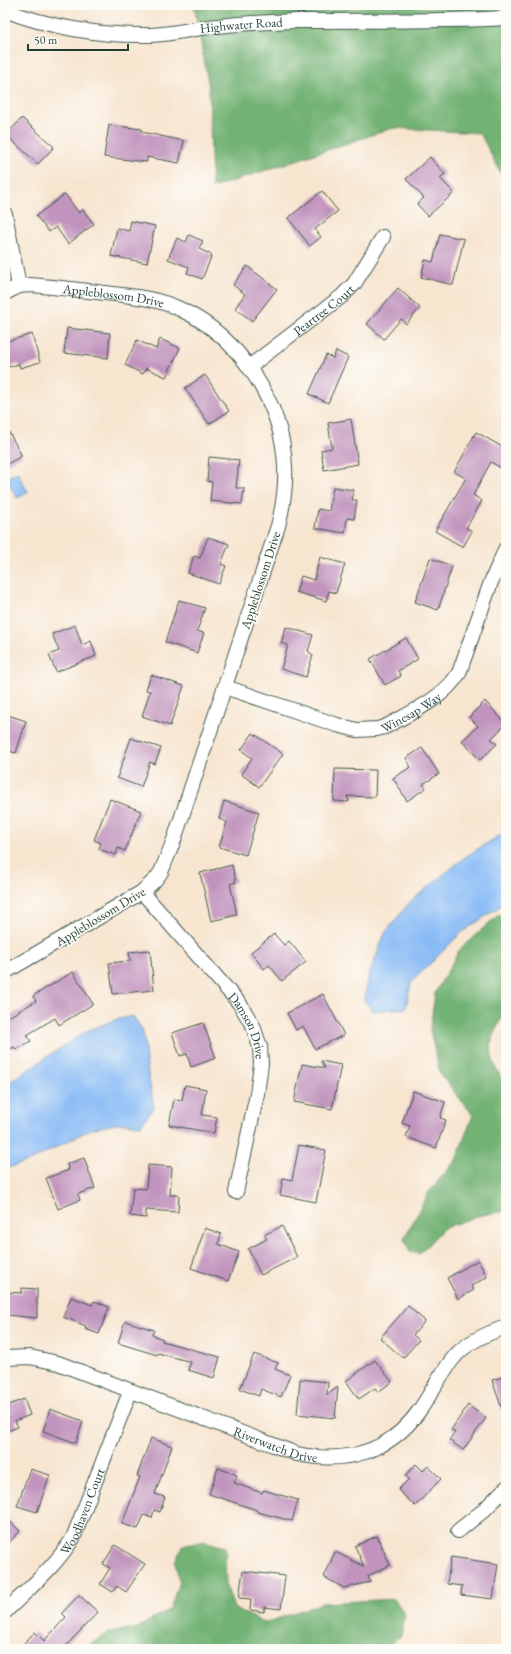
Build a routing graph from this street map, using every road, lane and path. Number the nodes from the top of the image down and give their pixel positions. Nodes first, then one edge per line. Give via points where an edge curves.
1 (5, 10) edge
2 (506, 18) edge
3 (5, 214) edge
4 (382, 237) dead end
5 (19, 286) junction
6 (5, 293) edge
7 (249, 367) junction
8 (506, 548) edge
9 (225, 687) junction
10 (142, 892) junction
11 (5, 972) edge
12 (236, 1192) dead end
13 (506, 1327) edge
14 (5, 1358) edge
15 (130, 1392) junction
16 (506, 1488) edge
17 (458, 1531) dead end
18 (5, 1612) edge

1 - 2 street, Highwater Road via 40,21 120,35 148,35 232,24 294,21
3 - 5 street
4 - 7 street, Peartree Court via 354,284 342,296
5 - 6 street, Appleblossom Drive
5 - 7 street, Appleblossom Drive via 56,287 145,298 181,310 210,327
7 - 9 street, Appleblossom Drive via 264,390 275,416 285,465 285,487 278,526
8 - 9 street, Winesap Way via 455,681 439,695 385,726 357,730
9 - 10 street, Appleblossom Drive via 166,860 155,880
10 - 11 street, Appleblossom Drive
10 - 12 street, Damson Drive via 240,1004 254,1026 260,1047 261,1064
13 - 15 street, Riverwatch Drive via 478,1338 456,1356 446,1367 418,1412 397,1434 378,1447 343,1458 318,1458 297,1454
14 - 15 street, Riverwatch Drive via 30,1357 46,1360
15 - 18 street, Woodhaven Court via 73,1538 53,1566
16 - 17 street

